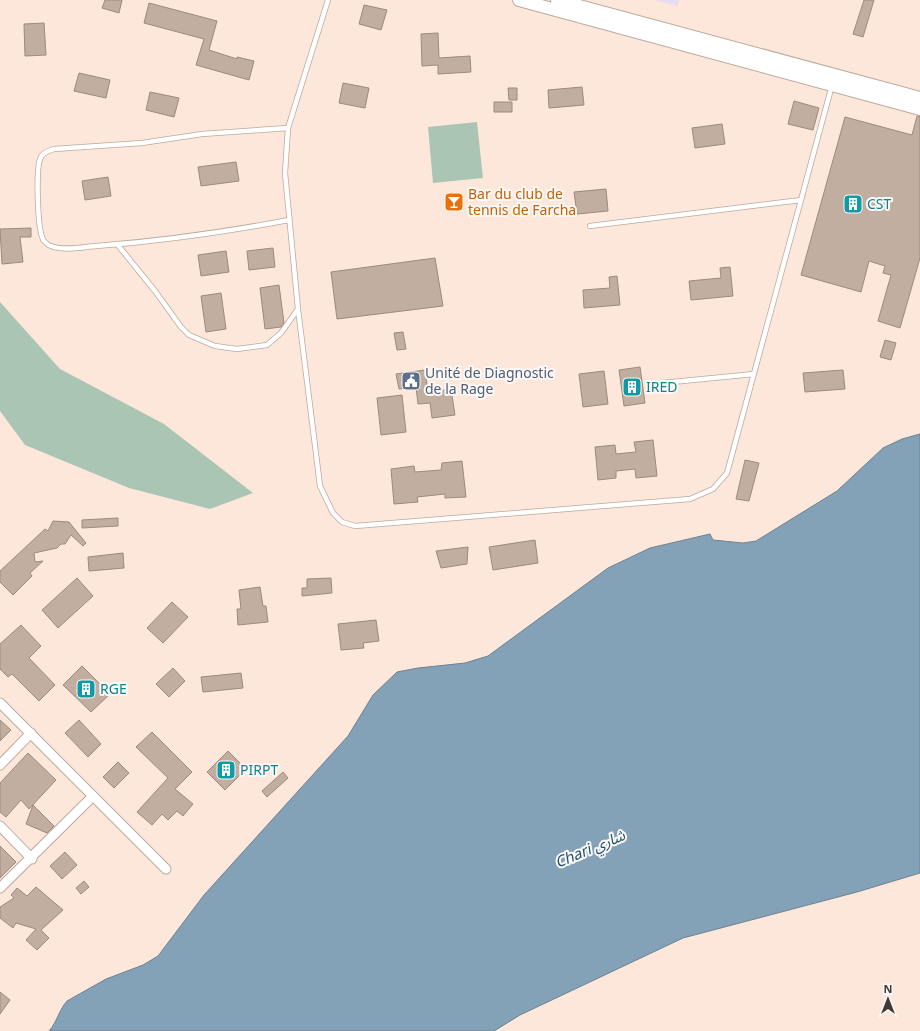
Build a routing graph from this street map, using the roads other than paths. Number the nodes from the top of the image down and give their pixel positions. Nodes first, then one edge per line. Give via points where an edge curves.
1 (328, 0) edge
2 (519, 0) edge
3 (557, 0) edge
4 (604, 18) junction
5 (832, 85) junction
6 (865, 89) junction
7 (916, 102) edge
8 (288, 128) junction
9 (801, 200) junction
10 (289, 220) junction
11 (590, 226) dead end
12 (117, 244) junction
13 (298, 309) junction
14 (754, 374) junction
15 (662, 384) dead end
16 (0, 703) edge
17 (31, 733) junction
18 (0, 765) edge
19 (92, 797) junction
20 (0, 826) edge
21 (32, 858) junction
22 (166, 869) dead end
23 (0, 888) edge

1 - 8 lane
2 - 4 main road
3 - 4 main road
4 - 5 main road
4 - 6 main road
5 - 6 main road
5 - 9 lane
6 - 7 main road
8 - 10 lane via 285,173
8 - 12 lane via 202,134 142,143 54,149 45,152 40,159 38,175 39,217 43,240 51,246 69,248
9 - 11 lane
9 - 14 lane
10 - 12 lane via 224,232
10 - 13 lane
12 - 13 lane via 181,327 189,335 215,346 237,348 267,345 281,333
13 - 14 lane via 320,486 333,513 342,522 355,526 690,499 713,489 727,473
14 - 15 lane
16 - 17 street
17 - 18 street
17 - 19 street
19 - 21 street
19 - 22 street
20 - 21 street
21 - 23 street

